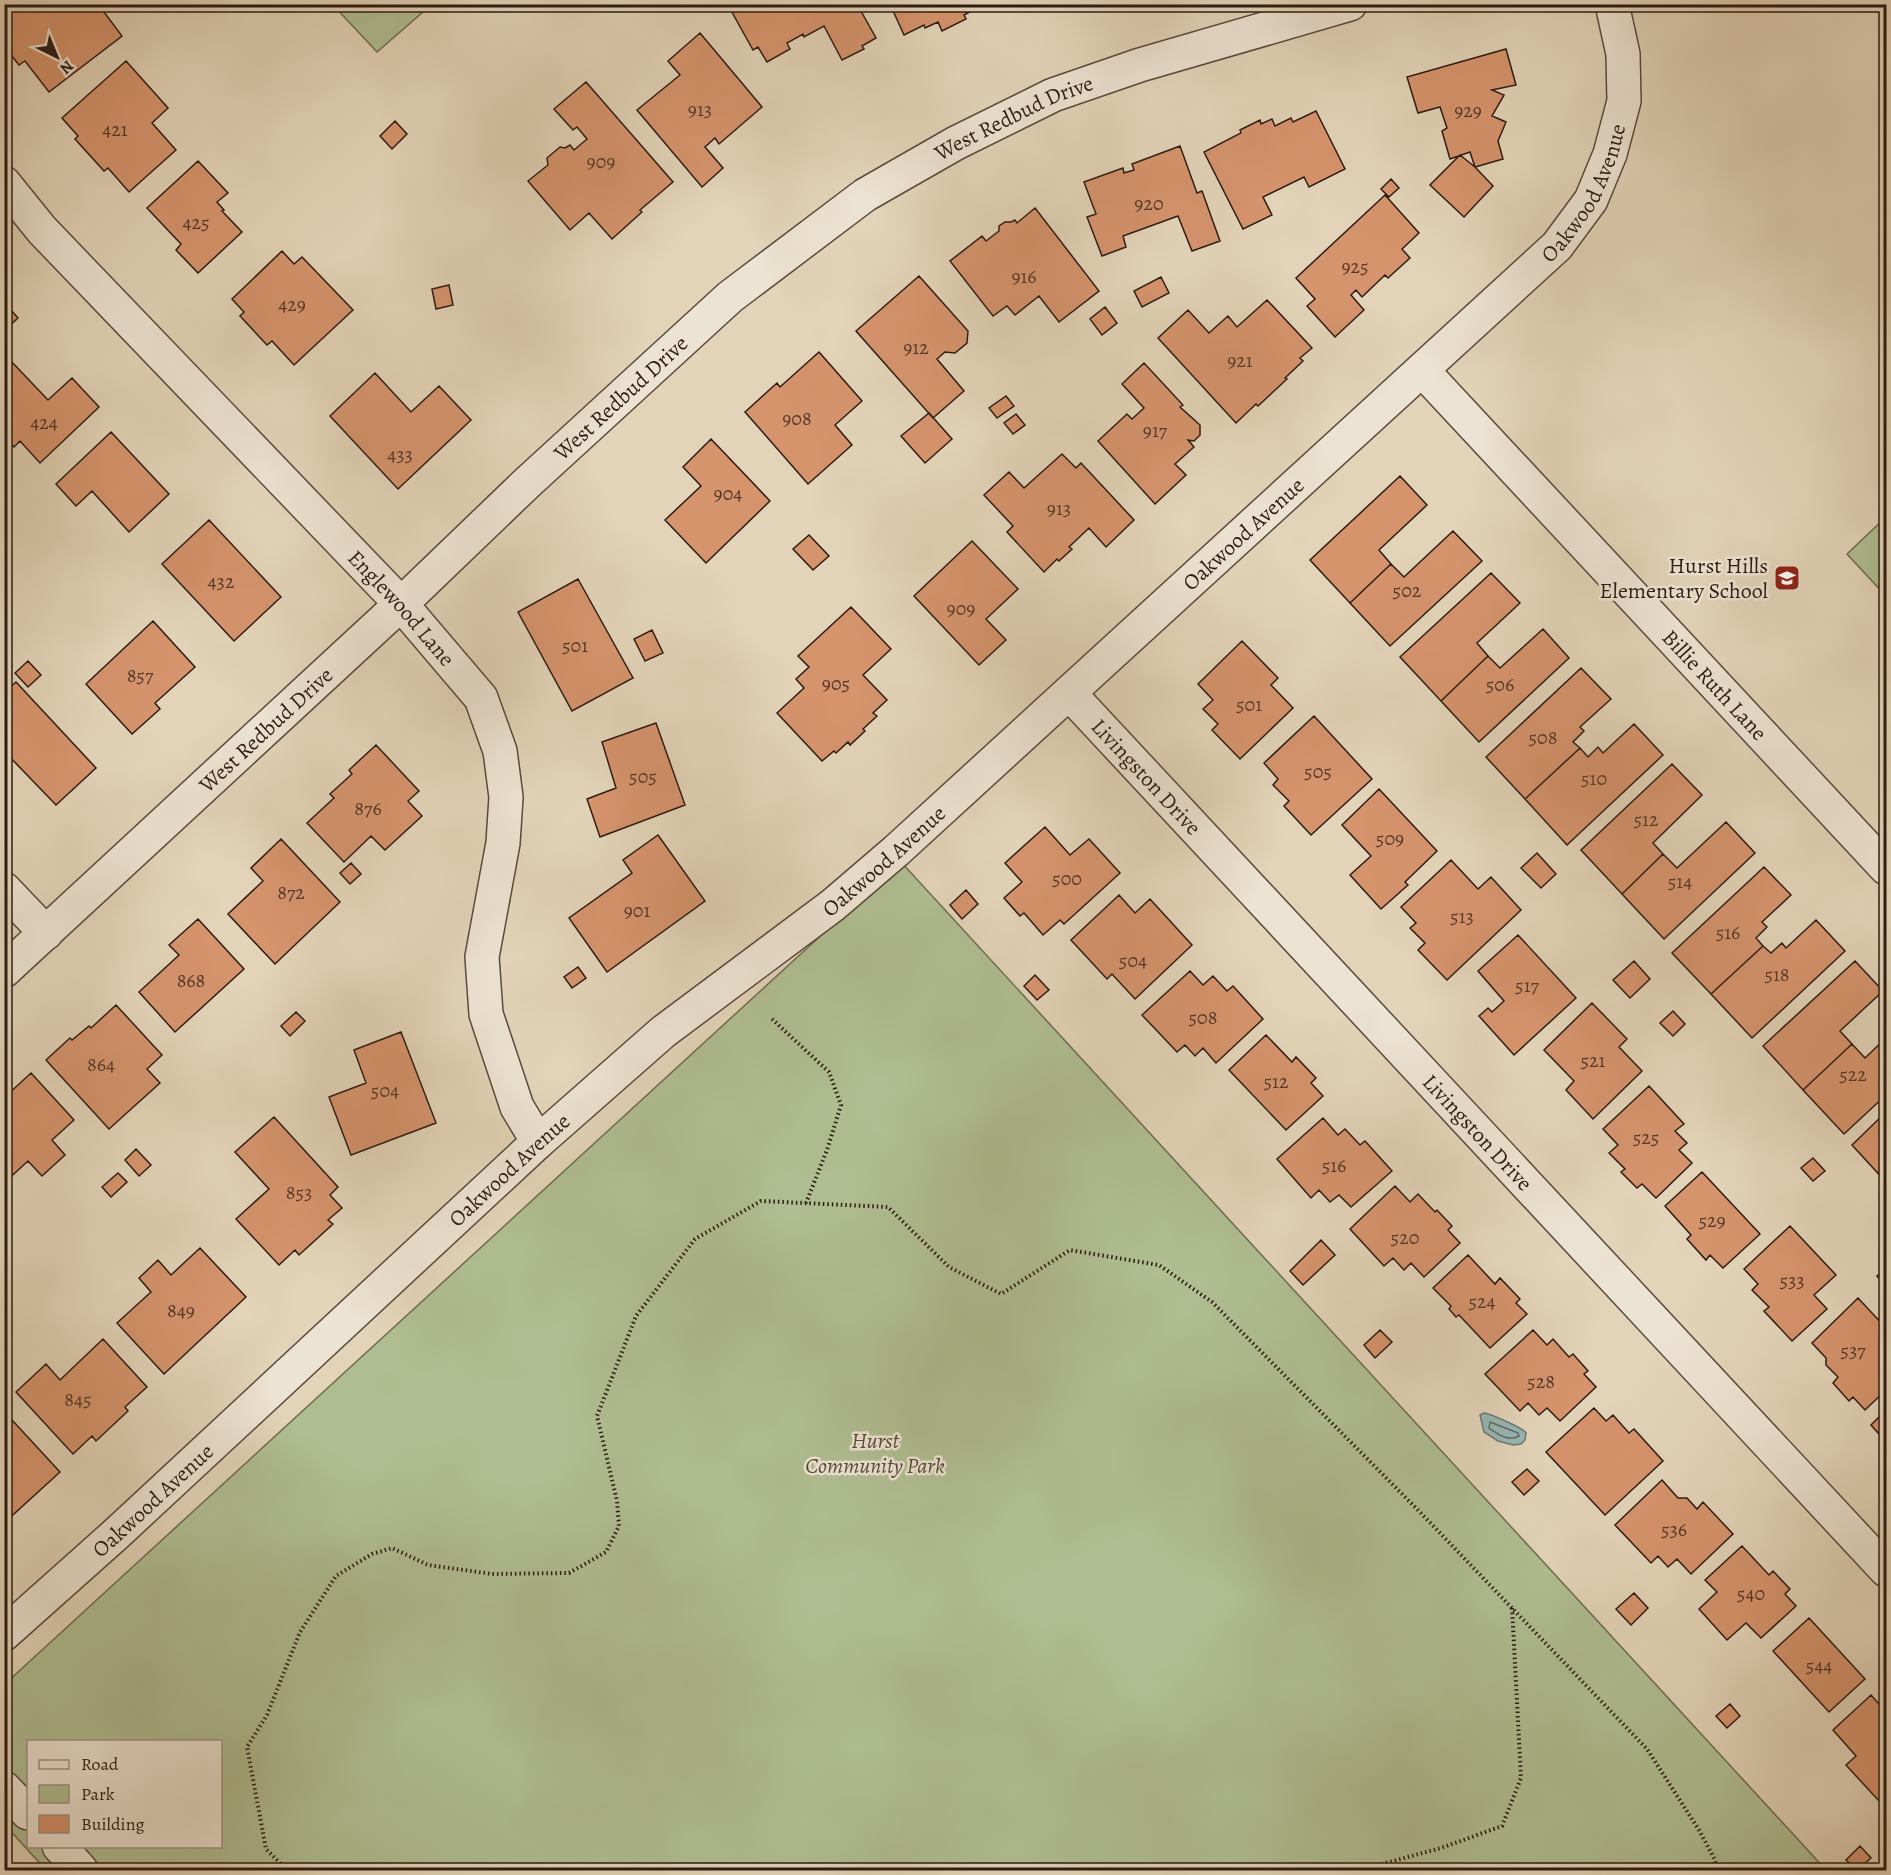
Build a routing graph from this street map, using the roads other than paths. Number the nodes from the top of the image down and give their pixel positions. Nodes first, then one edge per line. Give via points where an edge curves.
1 (1350, 4) edge
2 (1612, 4) edge
3 (4, 183) edge
4 (1422, 370) junction
5 (401, 604) junction
6 (1069, 693) junction
7 (1887, 868) edge
8 (4, 889) edge
9 (46, 933) junction
10 (4, 971) edge
11 (538, 1142) junction
12 (1887, 1570) edge
13 (4, 1634) edge
14 (4, 1788) edge
15 (27, 1812) edge
16 (61, 1848) edge
17 (81, 1870) edge

1 - 5 street, West Redbud Drive via 1140,65 1053,95 956,143 865,195 730,297
2 - 4 street, Oakwood Avenue via 1623,54 1624,101 1610,154 1591,200 1557,246
3 - 5 street, Englewood Lane via 42,230
4 - 6 street, Oakwood Avenue
4 - 7 street, Billie Ruth Lane
5 - 9 street, West Redbud Drive
5 - 11 street, Englewood Lane via 481,698 500,751 506,797 503,843 482,957 486,1014 517,1107
6 - 11 street, Oakwood Avenue via 833,905 663,1032
6 - 12 street, Livingston Drive
8 - 9 street
9 - 10 street, West Redbud Drive
11 - 13 street, Oakwood Avenue
14 - 15 street
16 - 17 street

